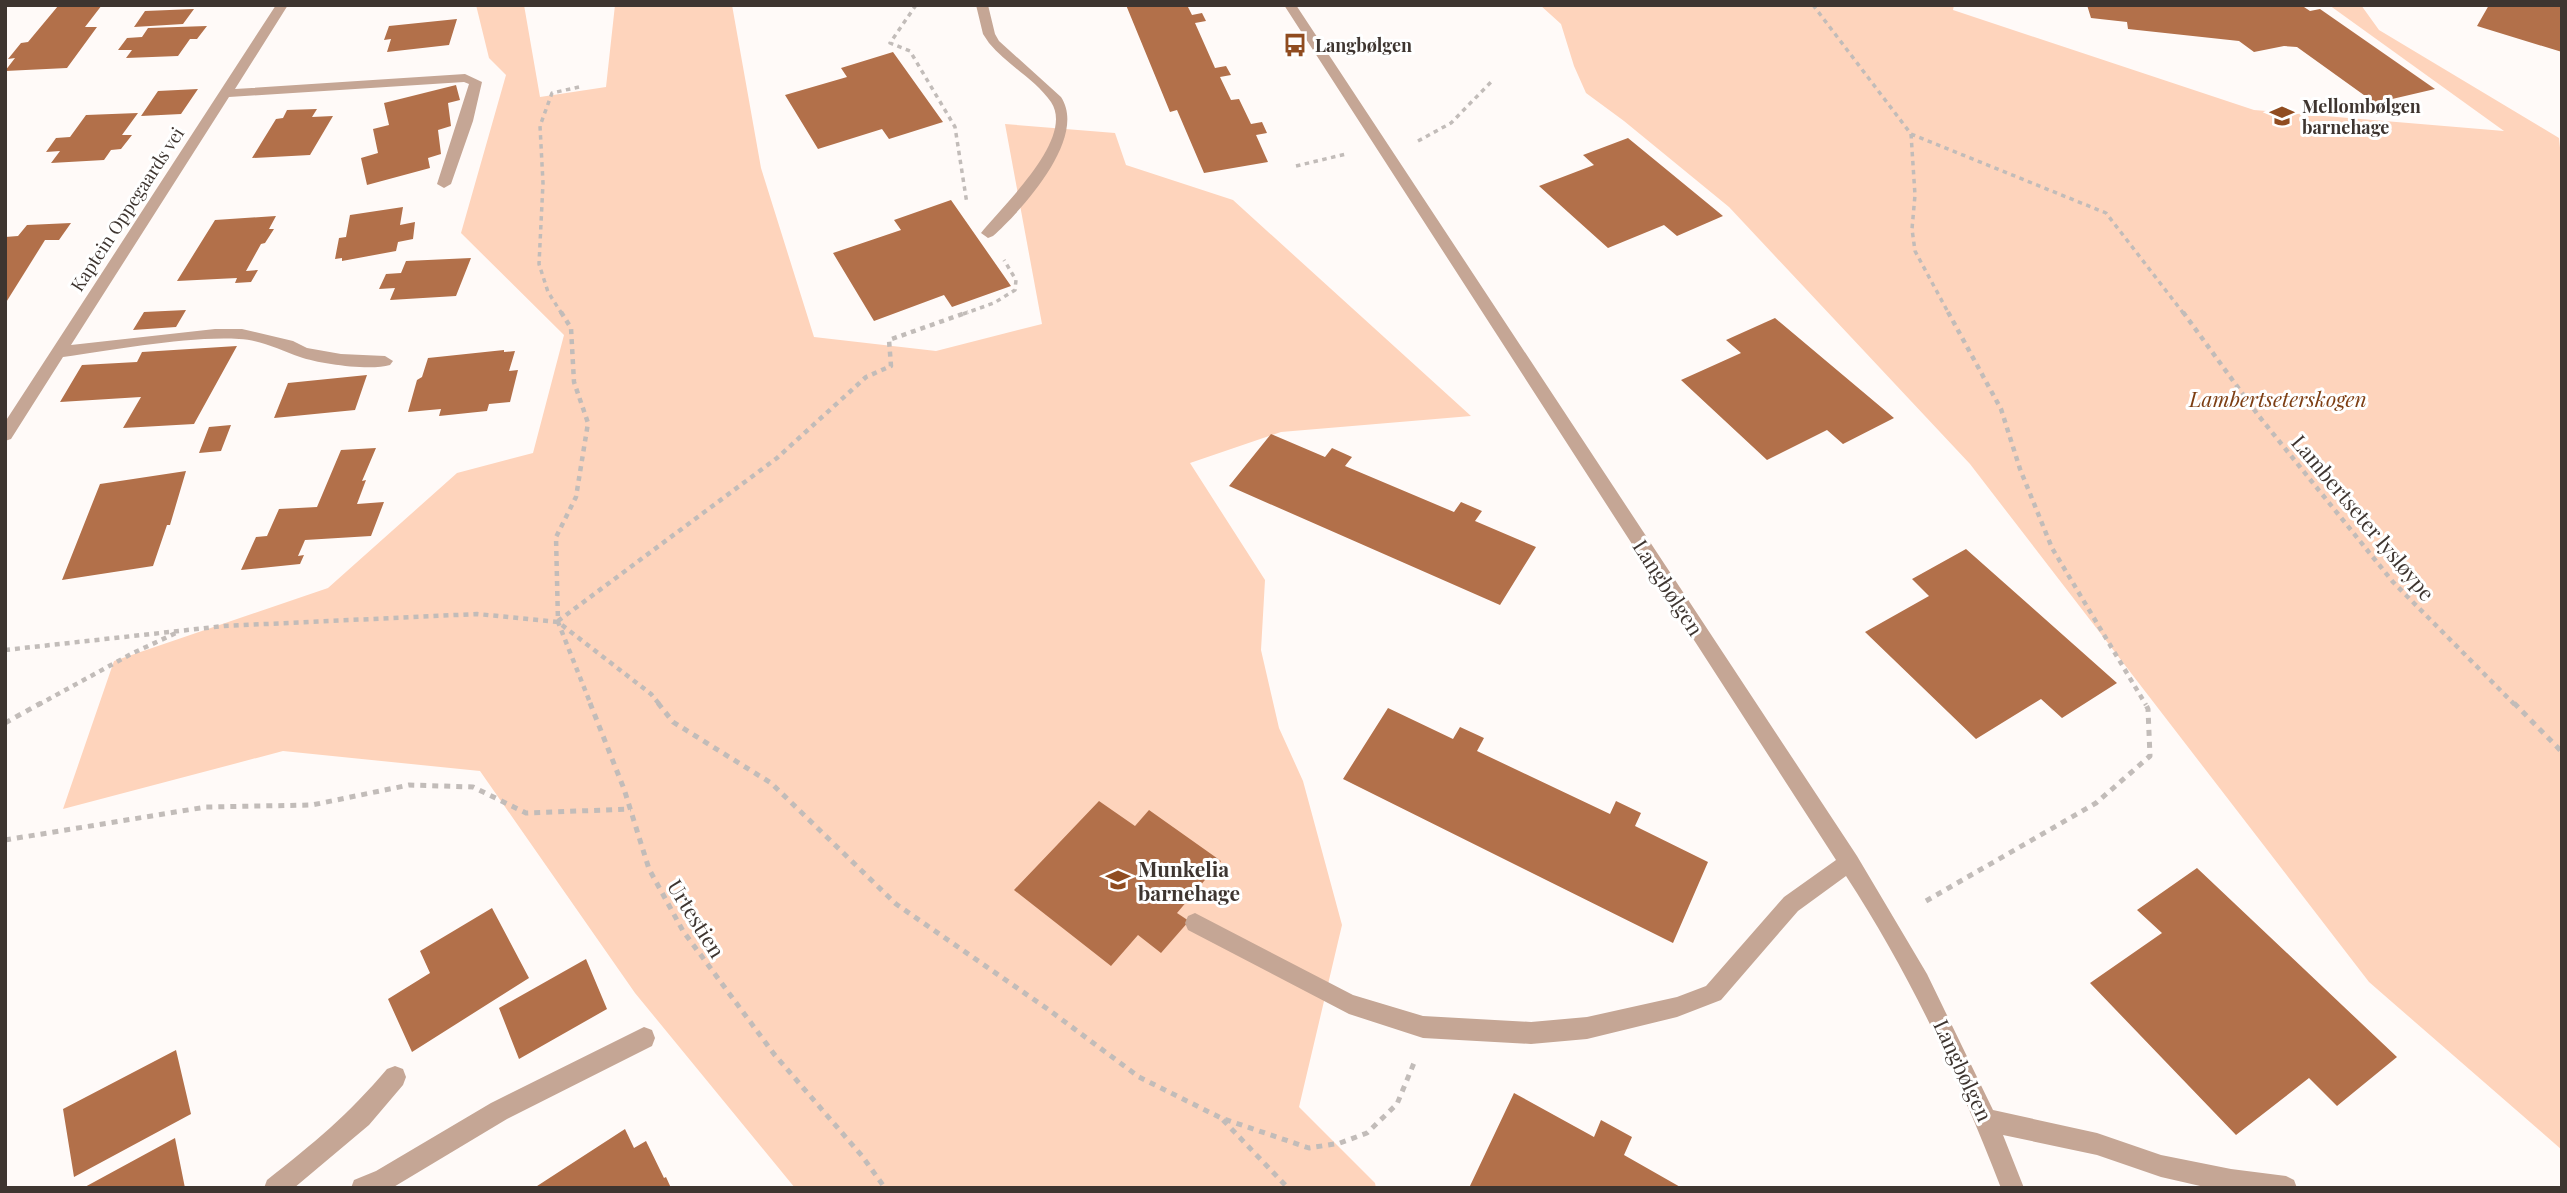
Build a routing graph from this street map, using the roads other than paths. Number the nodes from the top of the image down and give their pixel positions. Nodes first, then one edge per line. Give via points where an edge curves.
1 (282, 5) edge
2 (982, 5) edge
3 (1290, 5) edge
4 (226, 93) junction
5 (444, 184) dead end
6 (988, 233) road end
7 (57, 352) junction
8 (385, 361) dead end
9 (5, 435) edge
10 (1850, 862) junction
11 (1195, 923) dead end
12 (644, 1038) dead end
13 (395, 1077) dead end
14 (1987, 1119) junction
15 (275, 1188) edge
16 (362, 1188) edge
17 (2014, 1188) edge
18 (2286, 1188) edge

1 - 4 street, Kaptein Oppegaards vei
2 - 6 street via 989,34 1060,107 1049,159 1020,201
3 - 10 street, Langbølgen
4 - 5 street via 465,78 476,82
4 - 7 street, Kaptein Oppegaards vei
7 - 8 street via 242,334 304,353
7 - 9 street, Kaptein Oppegaards vei
10 - 11 street via 1791,904 1713,993 1677,1007 1587,1028 1531,1034 1423,1027 1349,1004
10 - 14 street, Langbølgen via 1926,989
12 - 16 street via 499,1111
13 - 15 street via 333,1143
14 - 17 street, Langbølgen
14 - 18 street via 2097,1144 2161,1166

